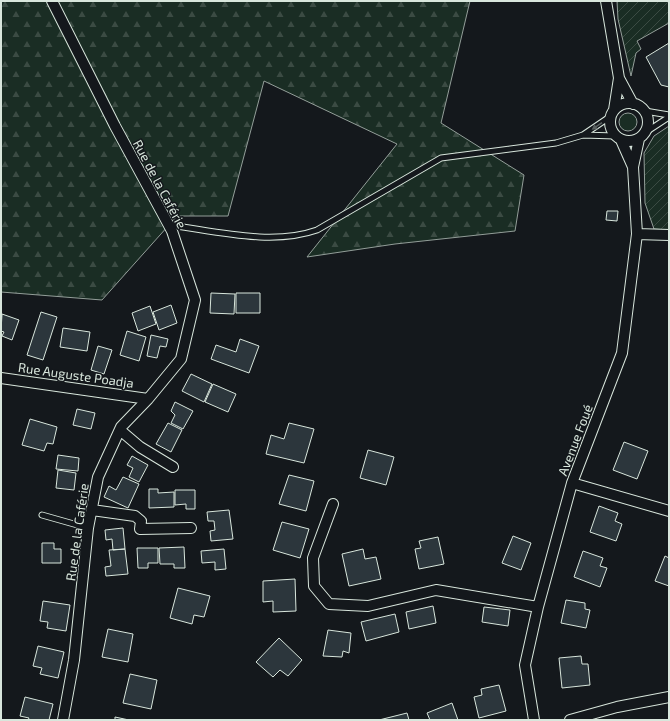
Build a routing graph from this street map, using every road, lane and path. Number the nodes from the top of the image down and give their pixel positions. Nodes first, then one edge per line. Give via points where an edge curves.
1 (52, 1) edge
2 (606, 1) edge
3 (619, 78) junction
4 (633, 104) junction
5 (645, 111) junction
6 (612, 113) junction
7 (669, 116) edge
8 (646, 132) junction
9 (583, 135) junction
10 (618, 138) junction
11 (639, 139) junction
12 (633, 167) junction
13 (169, 225) junction
14 (638, 234) junction
15 (669, 235) edge
16 (1, 378) edge
17 (148, 399) junction
18 (120, 430) junction
19 (173, 467) dead end
20 (572, 483) junction
21 (332, 504) dead end
22 (92, 510) junction
23 (669, 511) edge
24 (42, 515) dead end
25 (88, 528) junction
26 (192, 528) dead end
27 (538, 607) junction
28 (669, 697) edge
29 (63, 720) edge
30 (534, 720) edge
31 (570, 720) edge

1 - 13 street, Rue de la Caférie via 115,126
2 - 3 street
3 - 4 street
3 - 6 street
4 - 5 street
4 - 6 street via 623,104
5 - 7 lane
5 - 8 street via 648,121
6 -> 9 lane
6 - 10 street via 610,127
7 - 8 lane
8 - 11 street
9 - 10 lane
9 - 13 lane via 556,143 441,158 317,230 300,236 270,238
10 - 11 street via 633,142
10 - 12 street, Avenue Foué
11 - 12 street, Avenue Foué
12 - 14 street, Avenue Foué
13 - 17 street, Rue de la Caférie via 195,300 181,359
14 - 15 street
14 - 20 street, Avenue Foué via 622,353
16 - 17 street, Rue Auguste Poadja
17 - 18 street, Rue de la Caférie
18 - 19 street via 140,447
18 - 22 street, Rue de la Caférie via 98,477
20 - 23 street
20 - 27 street, Avenue Foué
21 - 27 street via 313,558 314,586 329,604 368,606 436,590
22 - 25 street, Rue de la Caférie
22 - 26 street via 135,516 141,521 140,529
24 - 25 lane
25 - 29 street, Rue de la Caférie via 74,660
27 - 30 street, Avenue Foué via 525,664
28 - 31 street via 617,707

